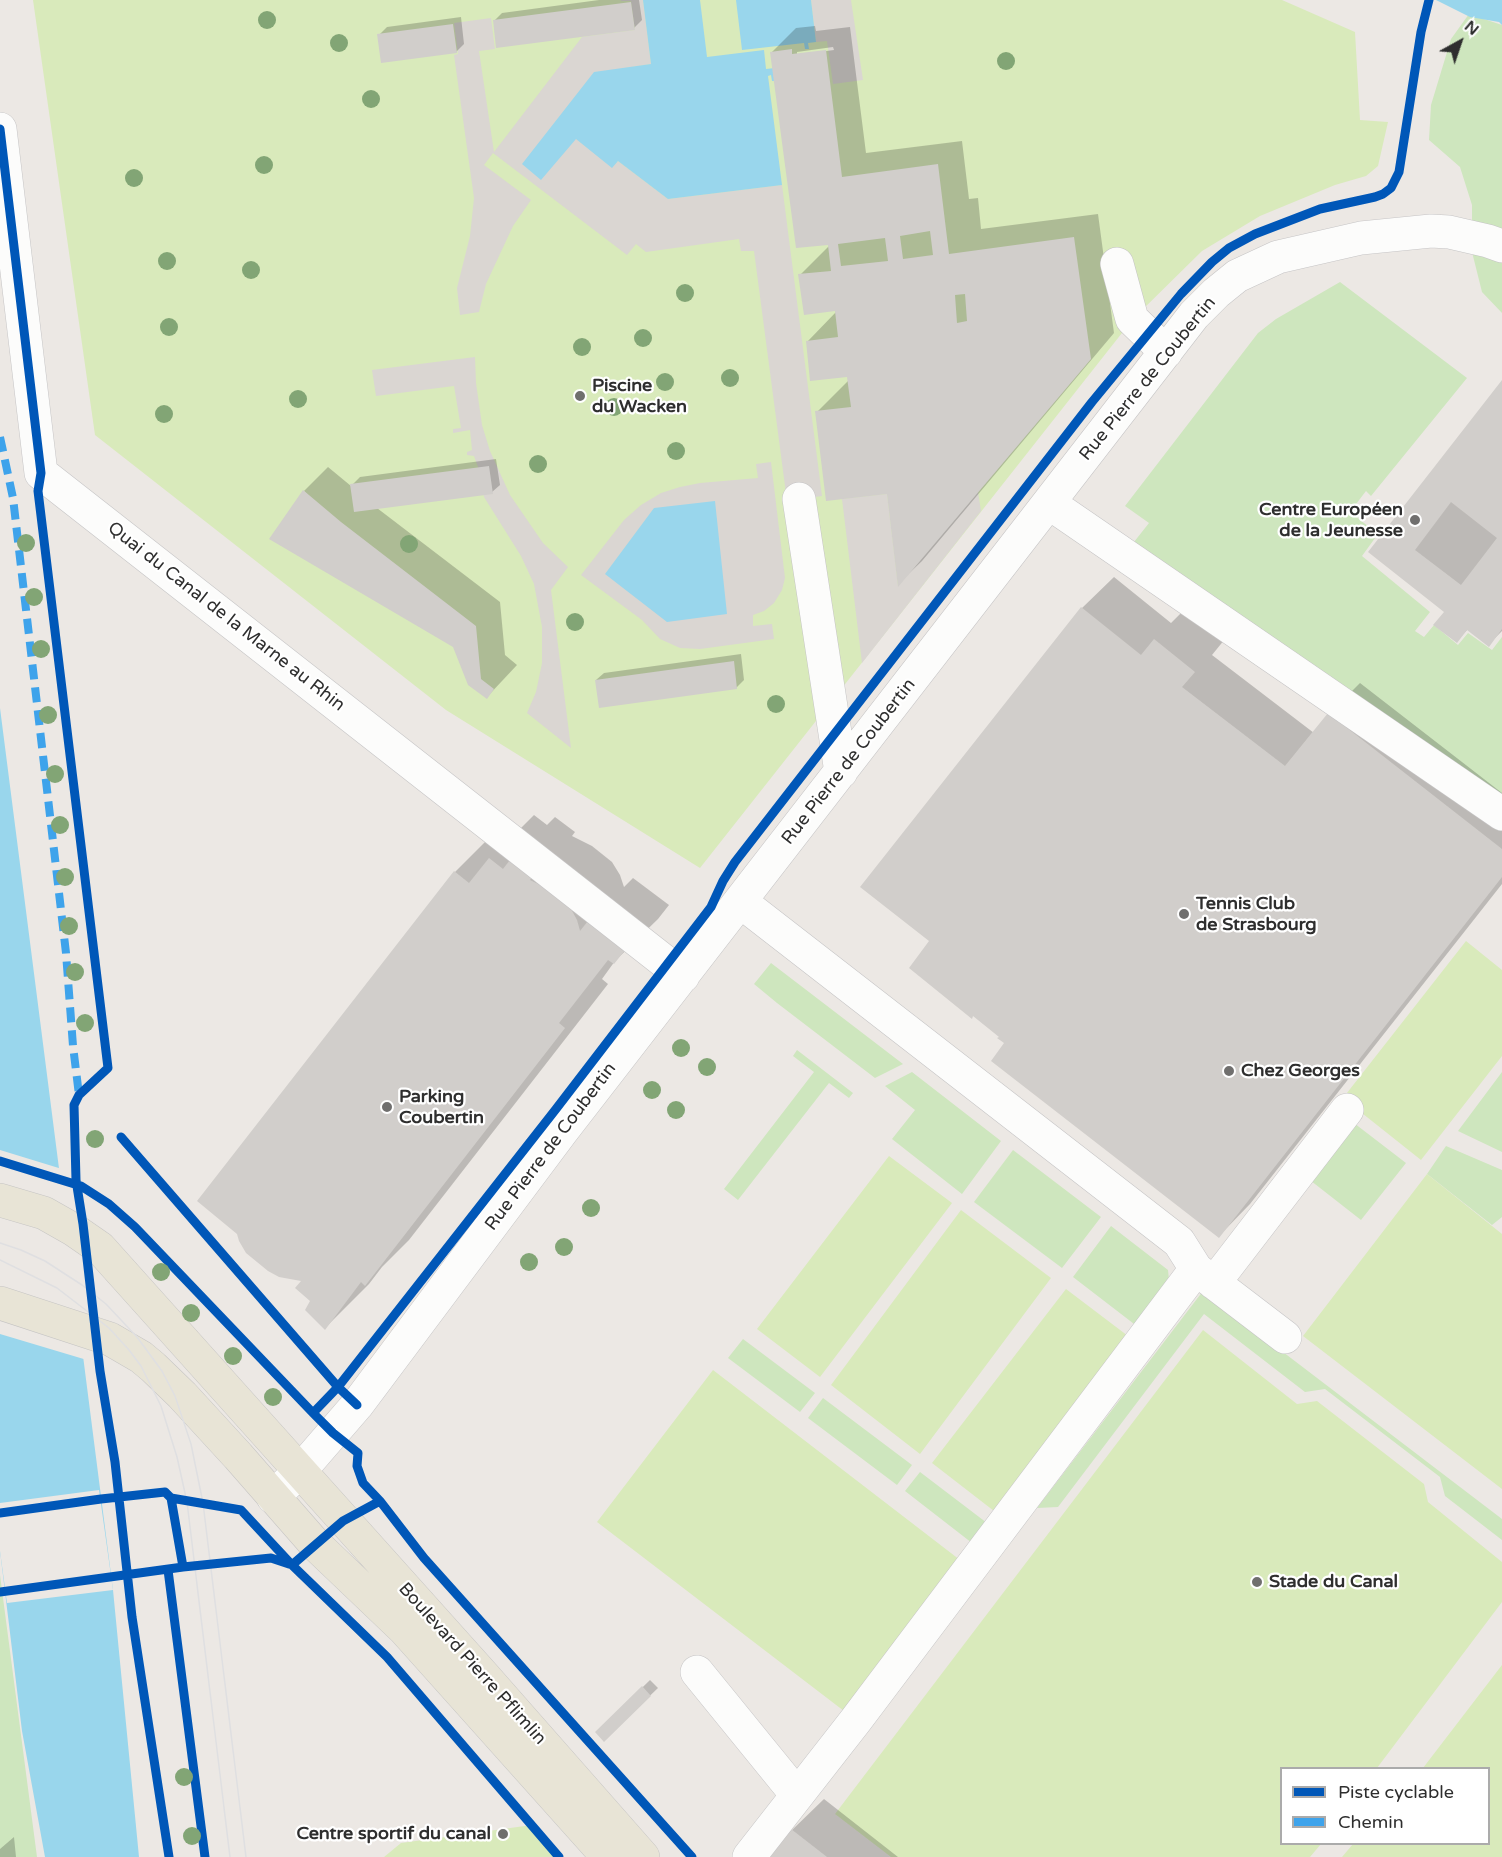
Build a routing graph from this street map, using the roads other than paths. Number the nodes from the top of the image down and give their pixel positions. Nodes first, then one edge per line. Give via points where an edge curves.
1 (0, 129) edge
2 (1502, 246) edge
3 (1117, 264) dead end
4 (1166, 352) junction
5 (800, 499) dead end
6 (1049, 503) junction
7 (841, 772) junction
8 (1502, 814) edge
9 (741, 902) junction
10 (683, 976) junction
11 (1347, 1110) dead end
12 (0, 1200) edge
13 (1205, 1276) junction
14 (0, 1304) edge
15 (1285, 1337) dead end
16 (300, 1471) junction
17 (273, 1497) junction
18 (697, 1672) dead end
19 (797, 1795) junction
20 (607, 1857) edge
21 (643, 1857) edge
22 (749, 1857) edge

1 - 10 street, Quai du Canal de la Marne au Rhin via 41,473
2 - 4 street, Rue Pierre de Coubertin via 1431,231 1361,238 1278,257 1237,276 1194,315
3 - 4 street via 1132,319
4 - 6 street, Rue Pierre de Coubertin
5 - 7 street
6 - 7 street, Rue Pierre de Coubertin
6 - 8 street
7 - 9 street, Rue Pierre de Coubertin
9 - 10 street, Rue Pierre de Coubertin
9 - 13 street via 1179,1242
10 - 16 street, Rue Pierre de Coubertin via 554,1140 357,1405
11 - 13 street
12 - 16 main road, Boulevard Pierre Pflimlin via 44,1213 100,1248
13 - 15 street
13 - 19 street
14 - 17 main road, Boulevard Pierre Pflimlin via 113,1340 141,1357 167,1380
16 - 17 street
16 - 21 main road, Boulevard Pierre Pflimlin
17 - 20 main road, Boulevard Pierre Pflimlin via 315,1544 404,1629
18 - 19 street
19 - 22 street

